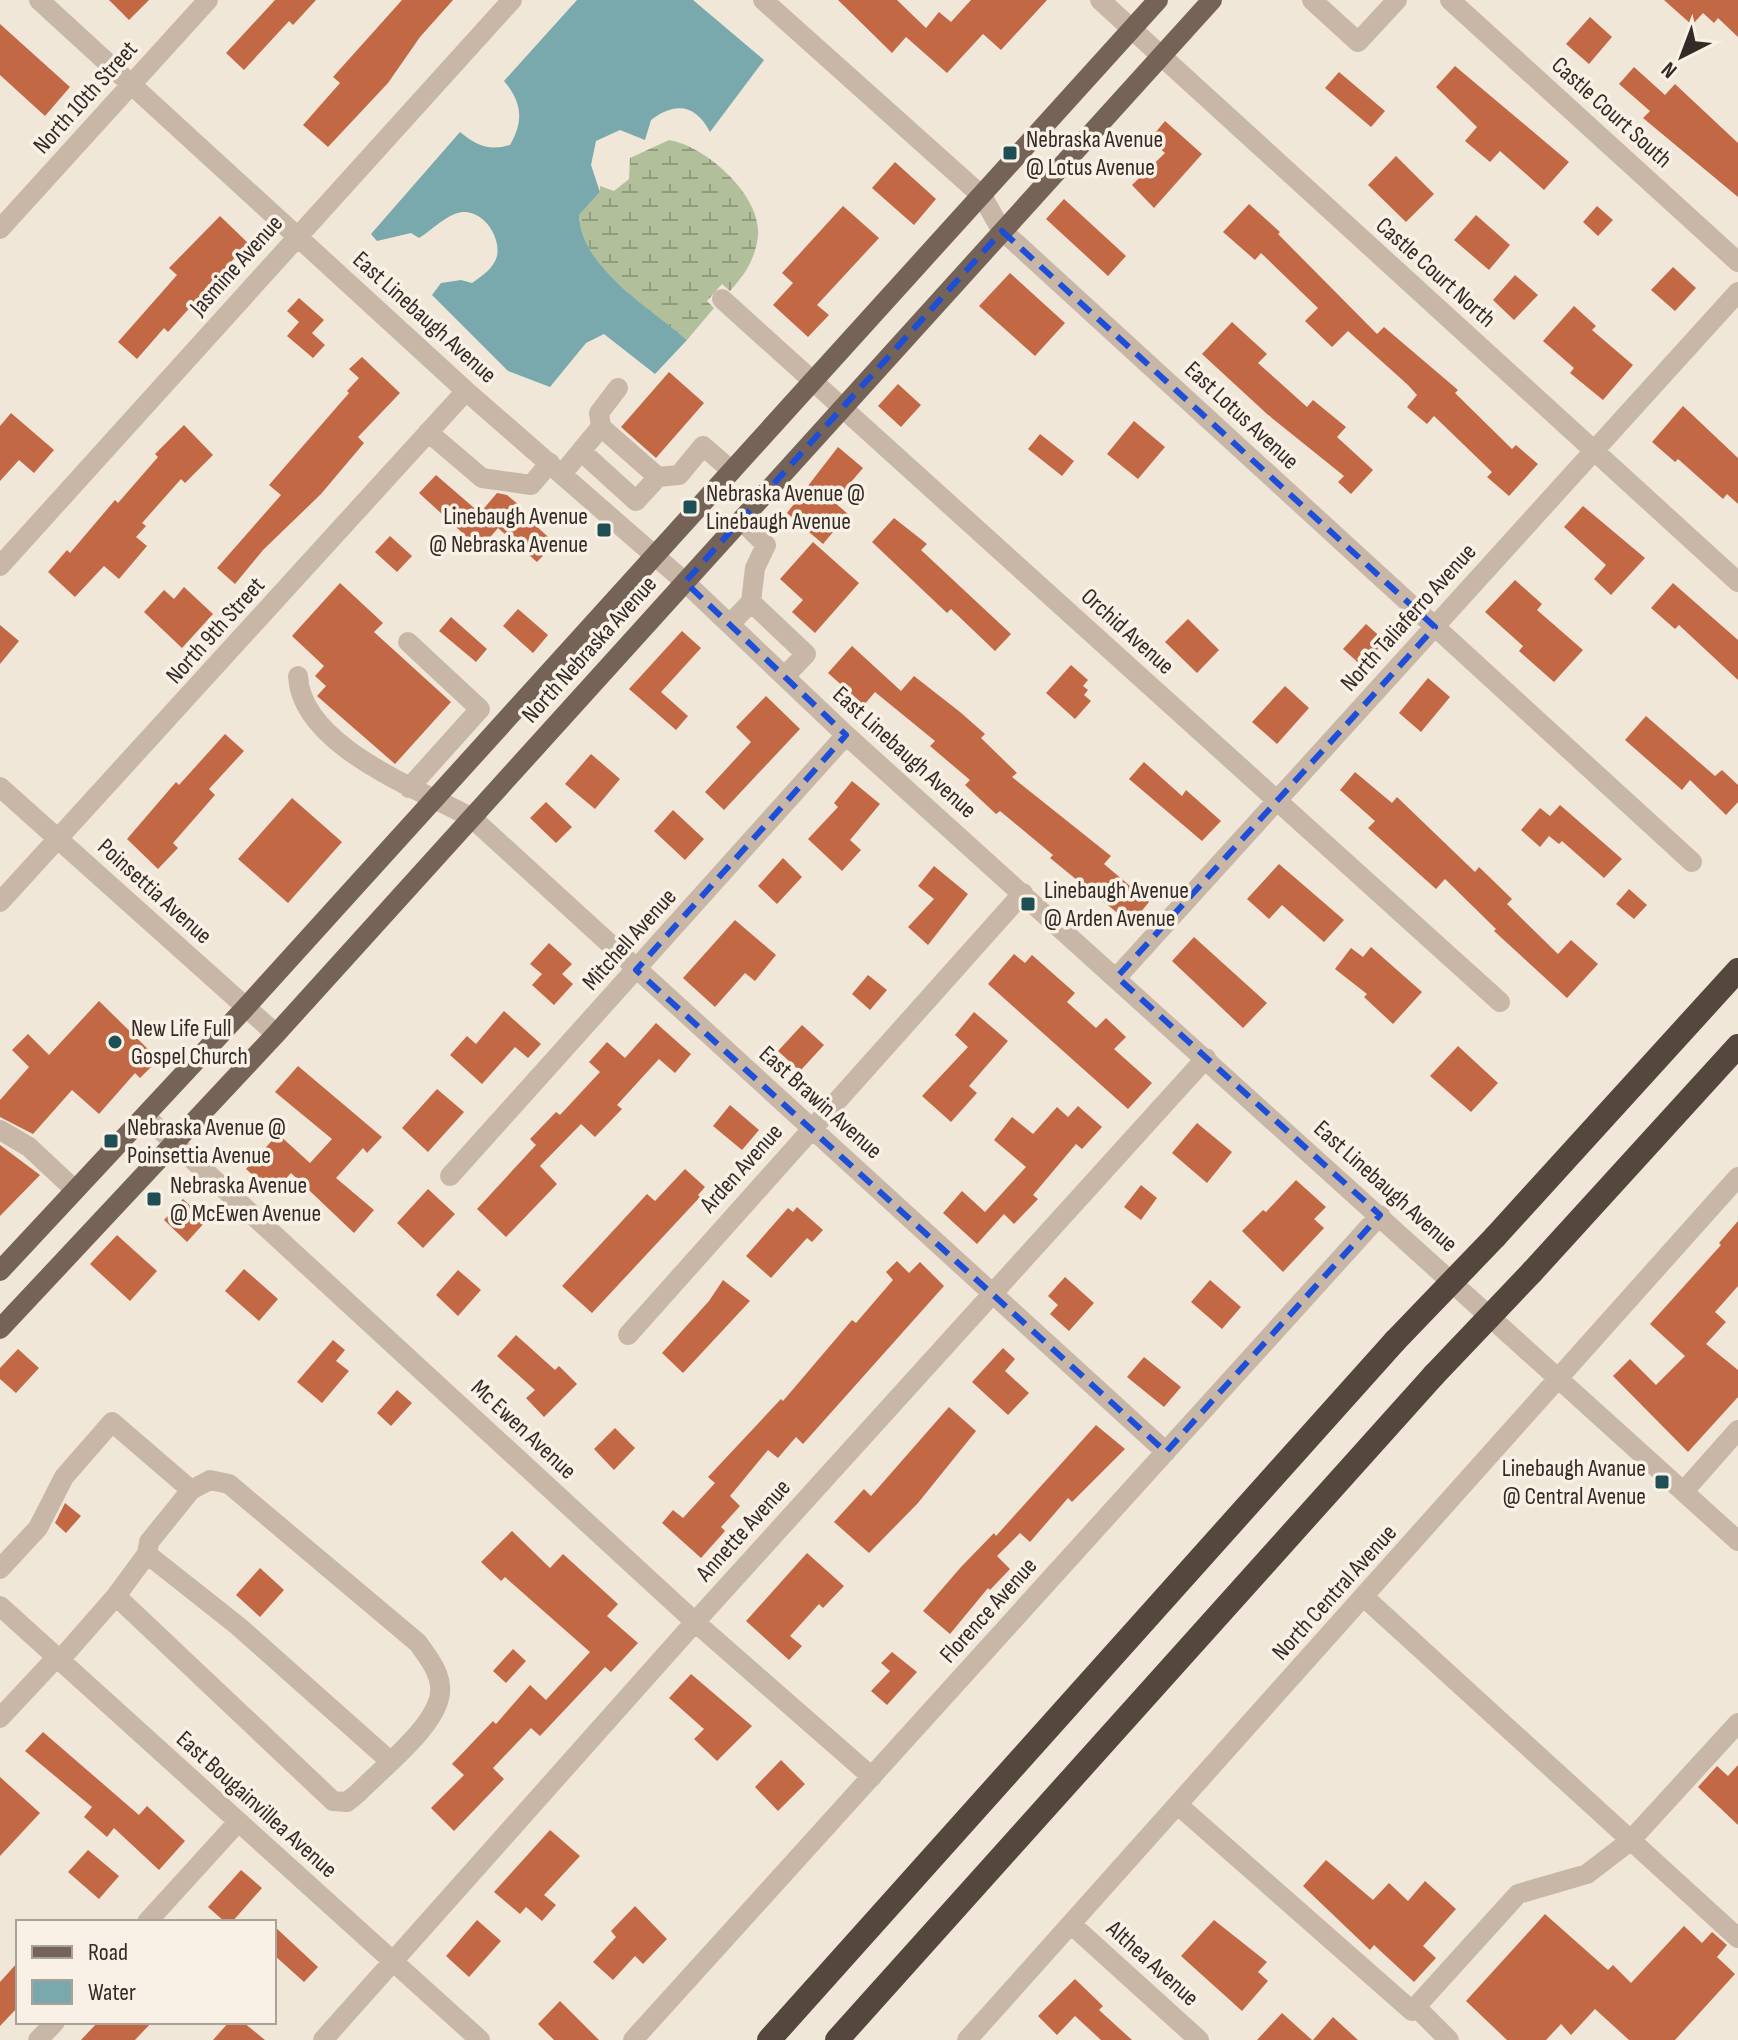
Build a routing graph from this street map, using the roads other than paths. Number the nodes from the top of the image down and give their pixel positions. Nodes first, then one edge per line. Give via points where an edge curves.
1 (39, 0) edge
2 (208, 0) edge
3 (512, 0) edge
4 (763, 0) edge
5 (1100, 0) edge
6 (1158, 0) edge
7 (1212, 0) edge
8 (1397, 0) edge
9 (1450, 0) edge
10 (1327, 5) edge
11 (1132, 29) junction
12 (1160, 56) junction
13 (132, 84) junction
14 (982, 196) junction
15 (0, 229) edge
16 (1002, 231) junction
17 (297, 236) junction
18 (1738, 262) edge
19 (1738, 292) edge
20 (722, 299) dead end
21 (813, 382) junction
22 (618, 388) dead end
23 (466, 391) junction
24 (842, 408) junction
25 (601, 427) junction
26 (428, 432) junction
27 (581, 451) junction
28 (1594, 451) junction
29 (556, 469) junction
30 (732, 471) junction
31 (658, 477) junction
32 (741, 520) junction
33 (656, 556) junction
34 (0, 566) edge
35 (685, 582) junction
36 (1738, 582) edge
37 (751, 602) junction
38 (730, 624) junction
39 (1435, 627) junction
40 (408, 642) dead end
41 (298, 676) dead end
42 (785, 676) junction
43 (480, 709) junction
44 (500, 727) junction
45 (846, 735) junction
46 (0, 787) edge
47 (409, 788) junction
48 (436, 798) junction
49 (1277, 801) junction
50 (472, 818) junction
51 (59, 840) junction
52 (1692, 862) dead end
53 (1023, 893) junction
54 (0, 902) edge
55 (636, 970) junction
56 (1738, 970) edge
57 (1117, 977) junction
58 (1500, 1002) dead end
59 (246, 1007) junction
60 (276, 1034) junction
61 (1738, 1046) edge
62 (1206, 1058) junction
63 (145, 1116) junction
64 (811, 1128) junction
65 (0, 1130) edge
66 (174, 1142) junction
67 (450, 1176) dead end
68 (1738, 1177) edge
69 (75, 1190) junction
70 (1380, 1215) junction
71 (0, 1271) edge
72 (993, 1293) junction
73 (0, 1329) edge
74 (628, 1335) dead end
75 (1559, 1379) junction
76 (1738, 1430) edge
77 (1166, 1452) junction
78 (191, 1490) junction
79 (1684, 1491) junction
80 (1738, 1541) edge
81 (147, 1554) junction
82 (0, 1569) edge
83 (116, 1596) junction
84 (1364, 1597) junction
85 (0, 1606) edge
86 (695, 1622) junction
87 (57, 1659) junction
88 (0, 1718) edge
89 (1738, 1723) edge
90 (390, 1761) junction
91 (872, 1777) junction
92 (1178, 1805) junction
93 (238, 1822) junction
94 (1630, 1841) junction
95 (149, 1920) edge
96 (1071, 1924) junction
97 (1738, 1938) edge
98 (393, 1963) junction
99 (1416, 2007) junction
100 (53, 2024) edge
101 (38, 2040) edge
102 (323, 2040) edge
103 (480, 2040) edge
104 (633, 2040) edge
105 (769, 2040) edge
106 (837, 2040) edge
107 (967, 2040) edge
108 (1199, 2040) edge
109 (1449, 2040) edge

1 - 13 street, East Linebaugh Avenue
2 - 13 street, North 10th Street
3 - 17 street, Jasmine Avenue
4 - 14 street, East Lotus Avenue
5 - 11 street, Castle Court North
6 - 11 main road, North Nebraska Avenue
7 - 12 main road, North Nebraska Avenue
8 - 10 street via 1358,42
9 - 18 street, Castle Court South
11 - 12 street, Castle Court North
11 - 14 main road, North Nebraska Avenue
12 - 16 main road, North Nebraska Avenue
12 - 28 street, Castle Court North
13 - 15 street, North 10th Street
13 - 17 street, East Linebaugh Avenue
14 - 16 street, East Lotus Avenue
14 - 21 main road, North Nebraska Avenue
16 - 24 main road, North Nebraska Avenue
16 - 39 street, East Lotus Avenue
17 - 23 street, East Linebaugh Avenue
17 - 34 street, Jasmine Avenue
19 - 28 street, North Taliaferro Avenue
20 - 21 street, Orchid Avenue
21 - 24 street, Orchid Avenue
21 - 30 main road, North Nebraska Avenue
22 - 25 street via 599,413
23 - 26 street, North 9th Street
23 - 29 street, East Linebaugh Avenue
24 - 32 main road, North Nebraska Avenue
24 - 49 street, Orchid Avenue
25 - 27 street
25 - 31 street
26 - 29 street via 482,478 531,485
26 - 51 street, North 9th Street
27 - 29 street
27 - 31 street via 636,501
28 - 36 street, Castle Court North
28 - 39 street, North Taliaferro Avenue
29 - 33 street, East Linebaugh Avenue
30 - 31 street via 703,446 679,475
30 - 33 main road, North Nebraska Avenue
32 - 35 main road, North Nebraska Avenue
32 - 37 street via 766,545 755,568
33 - 35 street, East Linebaugh Avenue
33 - 44 main road, North Nebraska Avenue
35 - 38 street, East Linebaugh Avenue
35 - 50 main road, North Nebraska Avenue
37 - 38 street
37 - 42 street via 806,654
38 - 42 street, East Linebaugh Avenue
39 - 49 street, North Taliaferro Avenue
39 - 52 street, East Lotus Avenue
40 - 43 street
41 - 47 street, East Brawin Avenue via 299,695 311,716 360,758
42 - 45 street, East Linebaugh Avenue
43 - 44 street
43 - 47 street
44 - 48 main road, North Nebraska Avenue
45 - 53 street, East Linebaugh Avenue
45 - 55 street, Mitchell Avenue
46 - 51 street, Poinsettia Avenue
47 - 48 street, East Brawin Avenue
48 - 50 street, East Brawin Avenue
48 - 59 main road, North Nebraska Avenue
49 - 57 street, North Taliaferro Avenue
49 - 58 street, Orchid Avenue
50 - 55 street, East Brawin Avenue
50 - 60 main road, North Nebraska Avenue
51 - 54 street, North 9th Street
51 - 59 street, Poinsettia Avenue
53 - 57 street, East Linebaugh Avenue
53 - 64 street, Arden Avenue
55 - 64 street, East Brawin Avenue
55 - 67 street, Mitchell Avenue
56 - 105 highway, bridge via 1395,1341
57 - 62 street, East Linebaugh Avenue
59 - 60 street, Poinsettia Avenue
59 - 63 main road, North Nebraska Avenue
60 - 66 main road, North Nebraska Avenue
61 - 106 highway, bridge via 1434,1375
62 - 70 street, East Linebaugh Avenue
62 - 72 street, Annette Avenue
63 - 66 street, Mc Ewen Avenue
63 - 69 main road, North Nebraska Avenue
64 - 72 street, East Brawin Avenue
64 - 74 street, Arden Avenue
65 - 69 street via 29,1147
66 - 73 main road, North Nebraska Avenue
66 - 86 street, Mc Ewen Avenue
68 - 75 street, North Central Avenue
69 - 71 main road, North Nebraska Avenue
70 - 75 street, East Linebaugh Avenue
70 - 77 street, Florence Avenue
72 - 77 street, East Brawin Avenue
72 - 86 street, Annette Avenue
75 - 79 street, East Linebaugh Avenue
75 - 84 street, North Central Avenue
76 - 79 street
77 - 91 street, Florence Avenue
78 - 81 street via 149,1542
78 - 82 street via 112,1422 64,1477 38,1528
78 - 90 street via 210,1480 229,1484 418,1643 434,1665 441,1691 434,1716
79 - 80 street, East Linebaugh Avenue
81 - 83 street
81 - 90 street via 238,1626
83 - 87 street
83 - 90 street via 333,1801 347,1802
84 - 92 street, North Central Avenue
84 - 94 street
85 - 87 street, East Bougainvillea Avenue
86 - 91 street, Mc Ewen Avenue
86 - 98 street, Annette Avenue
87 - 88 street
87 - 93 street, East Bougainvillea Avenue
89 - 94 street
91 - 104 street, Florence Avenue
92 - 96 street, North Central Avenue
92 - 99 street via 1412,2011
93 - 95 street
93 - 98 street, East Bougainvillea Avenue
94 - 97 street
94 - 99 street via 1587,1874 1518,1894
96 - 107 street, North Central Avenue
96 - 108 street, Althea Avenue
98 - 102 street, Annette Avenue
98 - 103 street, East Bougainvillea Avenue
99 - 109 street
100 - 101 street

